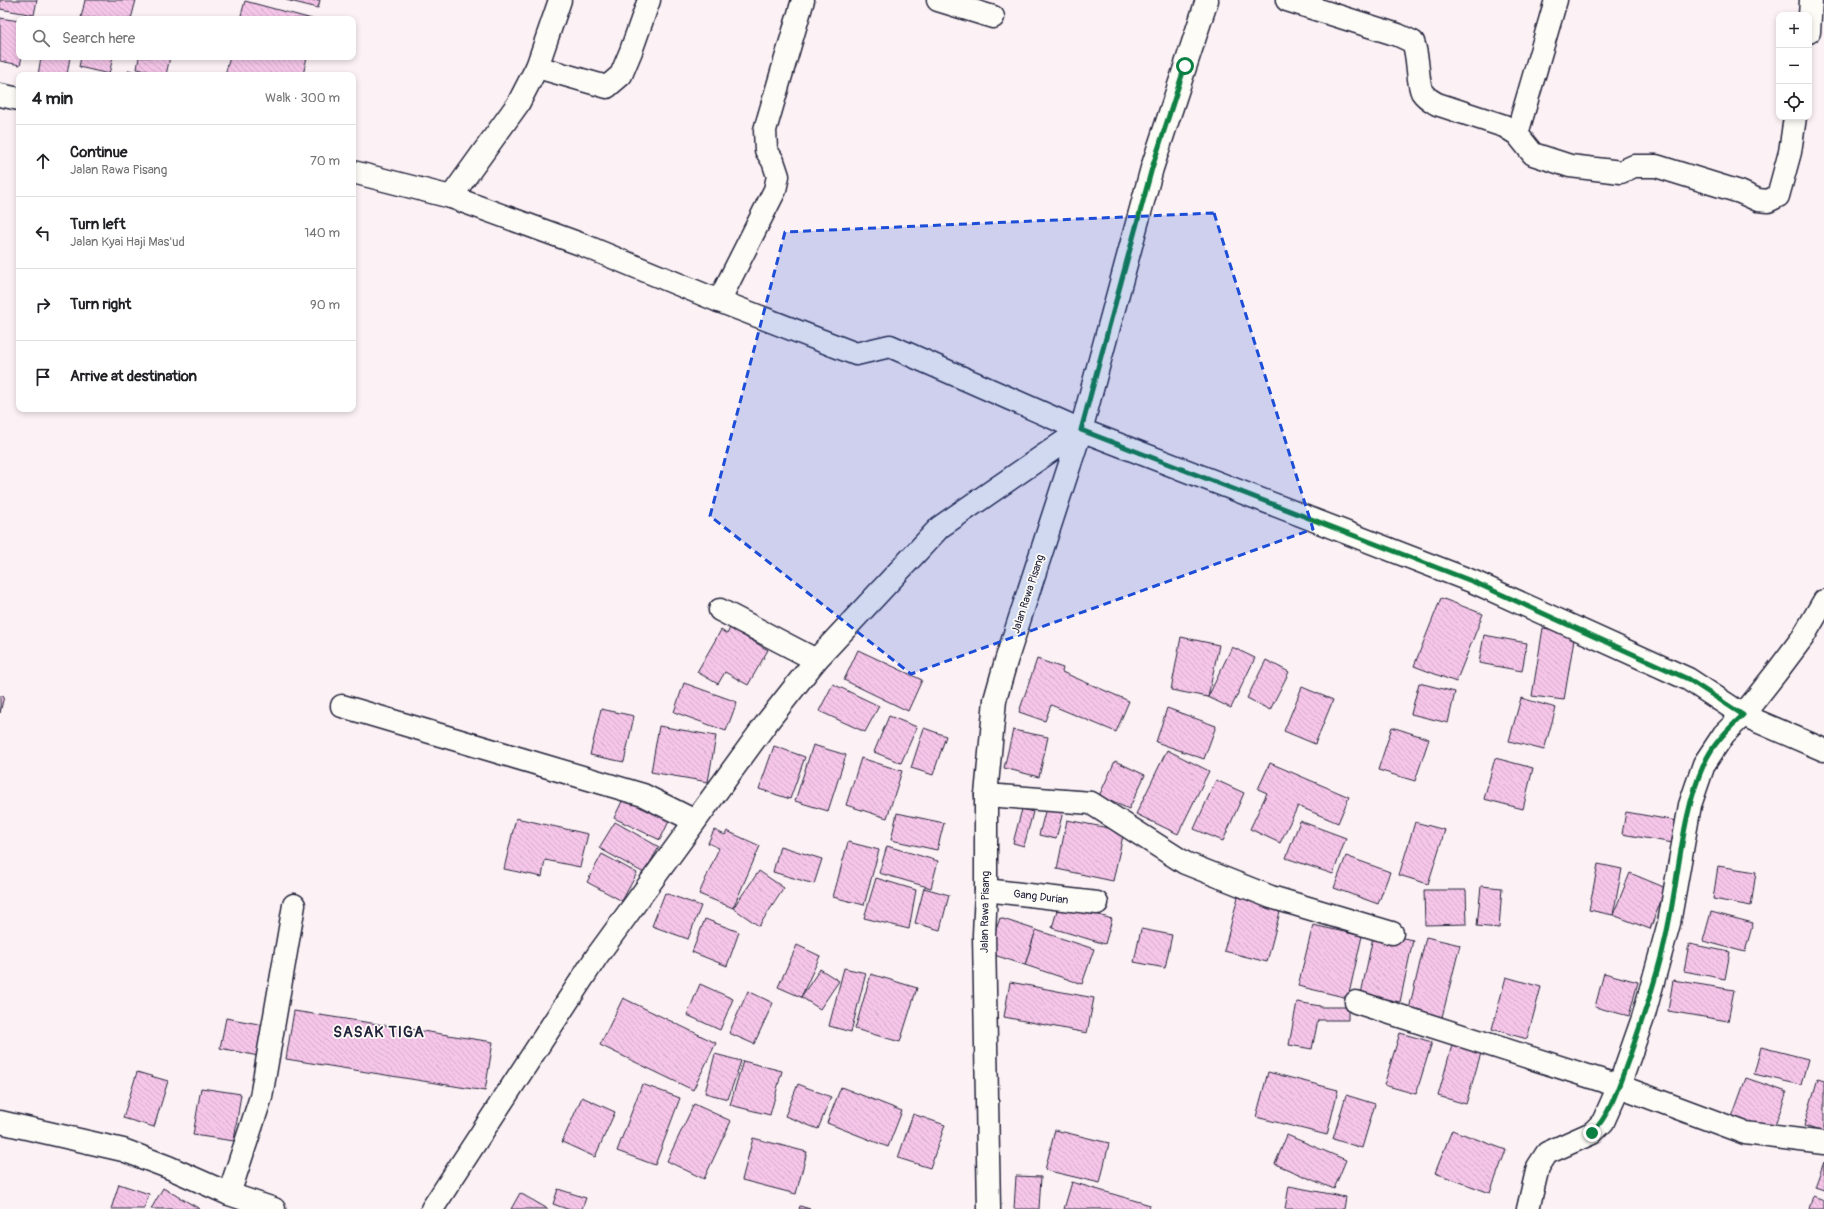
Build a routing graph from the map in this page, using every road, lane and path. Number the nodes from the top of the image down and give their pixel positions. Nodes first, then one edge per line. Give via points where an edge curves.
1 (560, 0) edge
2 (649, 0) edge
3 (803, 0) edge
4 (938, 0) edge
5 (1207, 0) edge
6 (1287, 0) edge
7 (1556, 0) edge
8 (1811, 0) edge
9 (1810, 12) edge
10 (993, 16) dead end
11 (537, 66) junction
12 (0, 95) edge
13 (16, 98) edge
14 (1795, 120) edge
15 (1517, 134) junction
16 (356, 173) edge
17 (451, 197) junction
18 (719, 301) junction
19 (1081, 430) junction
20 (1824, 601) edge
21 (720, 610) dead end
22 (816, 660) junction
23 (342, 706) dead end
24 (1743, 715) junction
25 (1824, 750) edge
26 (986, 795) junction
27 (695, 821) junction
28 (986, 890) junction
29 (1097, 903) dead end
30 (294, 905) dead end
31 (1392, 933) dead end
32 (1356, 1002) dead end
33 (1619, 1086) junction
34 (0, 1122) edge
35 (1824, 1143) edge
36 (229, 1194) junction
37 (274, 1209) edge
38 (432, 1209) edge
39 (989, 1209) edge
40 (1528, 1209) edge

1 - 11 street
2 - 11 street via 621,75 607,87
3 - 18 street via 765,130 766,150 778,176 775,190
4 - 10 street
5 - 19 street, Jalan Rawa Pisang via 1152,168
6 - 15 street via 1413,42 1422,91 1428,98 1437,104 1504,126
7 - 15 street
8 - 9 street
11 - 17 street via 518,104
12 - 13 street
14 - 15 street via 1778,196 1768,201 1758,200 1656,166 1634,166 1621,172 1570,166 1534,154
16 - 17 street
17 - 18 street via 583,245
18 - 19 street via 856,354 890,346
19 - 22 street via 940,527
19 - 24 street via 1474,582 1688,679
19 - 26 street, Jalan Rawa Pisang via 995,700
20 - 24 street via 1803,638
21 - 22 street
22 - 27 street
23 - 27 street via 643,795
24 - 25 street
24 - 33 street via 1724,734 1704,764 1692,798 1669,923 1643,1018
26 - 28 street, Jalan Rawa Pisang
26 - 31 street via 1092,803 1185,863 1271,897
27 - 38 street via 597,956
28 - 29 street, Gang Durian
28 - 39 street, Jalan Rawa Pisang via 984,935
30 - 36 street via 262,1097
32 - 33 street
33 - 35 street via 1745,1132
33 - 40 street via 1603,1122 1592,1133 1547,1153 1538,1167
34 - 36 street via 123,1150
36 - 37 street

